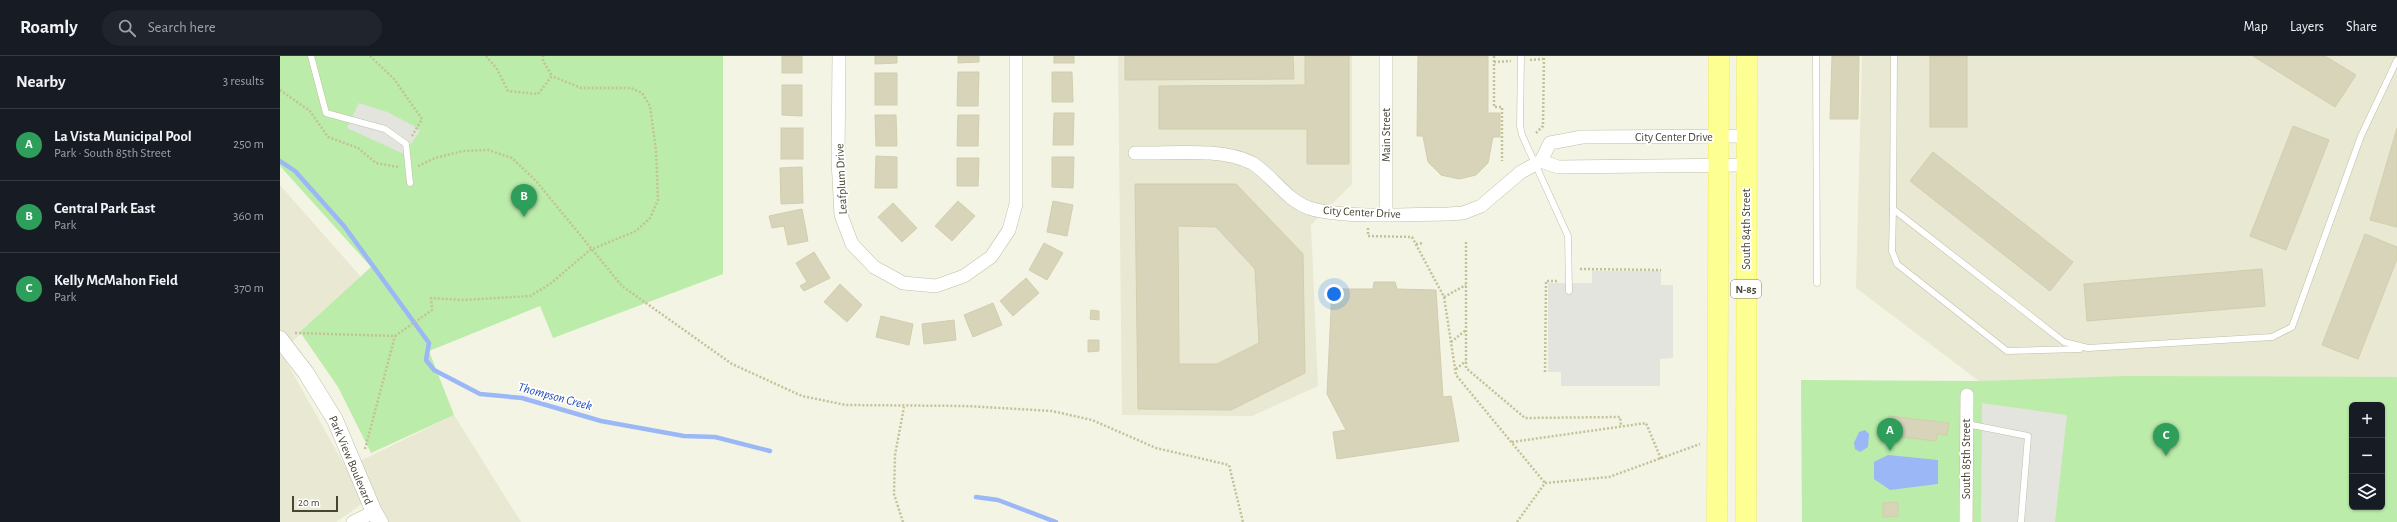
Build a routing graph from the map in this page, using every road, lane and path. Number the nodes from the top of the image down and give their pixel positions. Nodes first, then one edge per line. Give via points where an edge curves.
1 (311, 56) edge
2 (370, 56) edge
3 (486, 56) edge
4 (543, 56) edge
5 (839, 56) edge
6 (1016, 56) edge
7 (1386, 56) edge
8 (1494, 56) edge
9 (1521, 56) edge
10 (1719, 56) edge
11 (1747, 56) edge
12 (1816, 56) edge
13 (1894, 56) edge
14 (1544, 58) edge
15 (1530, 60) dead end
16 (2397, 60) edge
17 (1511, 61) dead end
18 (1494, 62) junction
19 (552, 76) junction
20 (280, 90) edge
21 (1536, 133) dead end
22 (1718, 136) junction
23 (1747, 136) junction
24 (406, 144) junction
25 (1135, 153) dead end
26 (1502, 161) dead end
27 (1538, 162) junction
28 (1718, 165) junction
29 (1746, 165) junction
30 (410, 169) junction
31 (410, 183) dead end
32 (1892, 209) junction
33 (1386, 214) junction
34 (1368, 228) dead end
35 (1403, 232) dead end
36 (1403, 236) junction
37 (1466, 242) dead end
38 (1424, 243) dead end
39 (1416, 244) junction
40 (590, 250) junction
41 (1580, 270) dead end
42 (1661, 270) dead end
43 (1559, 281) dead end
44 (1817, 283) dead end
45 (1466, 285) junction
46 (1569, 291) dead end
47 (1444, 297) junction
48 (1466, 330) junction
49 (295, 333) dead end
50 (395, 336) junction
51 (280, 339) edge
52 (1451, 342) junction
53 (2088, 348) junction
54 (1466, 361) junction
55 (1455, 369) junction
56 (1545, 372) dead end
57 (1967, 395) dead end
58 (904, 407) junction
59 (1967, 424) junction
60 (1621, 425) junction
61 (1512, 442) junction
62 (1702, 443) dead end
63 (365, 449) dead end
64 (1661, 459) junction
65 (1545, 483) junction
66 (377, 517) edge
67 (353, 522) edge
68 (903, 522) edge
69 (1243, 522) edge
70 (1517, 522) edge
71 (1717, 522) edge
72 (1746, 522) edge
73 (1966, 522) edge
74 (2021, 522) edge

1 - 24 lane via 326,112 385,129
2 - 24 path via 394,79 422,119
3 - 19 path via 497,69 508,91 538,94
4 - 19 path via 543,61
5 - 6 street, Leafplum Drive via 838,160 841,215 852,244 874,267 903,283 936,286 964,276 991,257 1009,230 1016,204
7 - 33 street, Main Street
8 - 18 path
9 - 27 lane via 1520,126
10 - 22 main road, N-85
11 - 23 main road, South 84th Street / N-85
12 - 44 lane
13 - 32 lane
14 - 15 path
14 - 21 path via 1543,126
16 - 53 lane via 2361,136 2292,327 2272,337
17 - 18 path
18 - 26 path via 1494,107 1502,107
19 - 40 path via 581,88 631,88 642,93 650,106 656,150 658,200 650,218 636,230
20 - 30 path via 310,110 328,137 358,148 376,163
22 - 23 street, City Center Drive
22 - 27 street, City Center Drive via 1582,137 1550,143
22 - 28 main road, N-85
23 - 29 main road, South 84th Street / N-85
24 - 30 lane
25 - 33 street, City Center Drive via 1225,154 1252,164 1308,208 1330,213
27 - 28 street via 1558,167
27 - 33 street, City Center Drive via 1473,210 1448,214
27 - 46 lane via 1568,236
28 - 29 street
28 - 71 main road, N-85
29 - 72 main road, South 84th Street / N-85
30 - 31 lane
30 - 40 path via 435,158 462,151 488,150 512,158 536,181
32 - 53 lane via 2064,342
32 - 53 lane via 1892,251 1897,264 2006,351
34 - 36 path via 1368,236
35 - 36 path
36 - 39 path via 1412,237
37 - 45 path
38 - 39 path
39 - 47 path
40 - 50 path via 550,284 530,296 464,300 431,298 432,310
40 - 58 path via 622,286 732,364 802,396 846,405
41 - 42 path
43 - 56 path via 1546,281
45 - 47 path
45 - 48 path
47 - 52 path
48 - 52 path
48 - 54 path
49 - 50 path
50 - 63 path
51 - 66 street, Park View Boulevard via 306,373 335,420
52 - 55 path
54 - 55 path
54 - 60 path via 1466,368 1525,418 1620,416
55 - 61 path via 1456,375
57 - 59 street, South 85th Street
58 - 68 path via 895,455 894,494
58 - 69 path via 966,406 1052,412 1092,420 1156,448 1229,465
59 - 73 street, South 85th Street
59 - 74 lane via 2028,436
60 - 61 path
60 - 64 path via 1646,423
61 - 65 path
62 - 64 path
64 - 65 path via 1609,478
65 - 70 path
66 - 67 street

